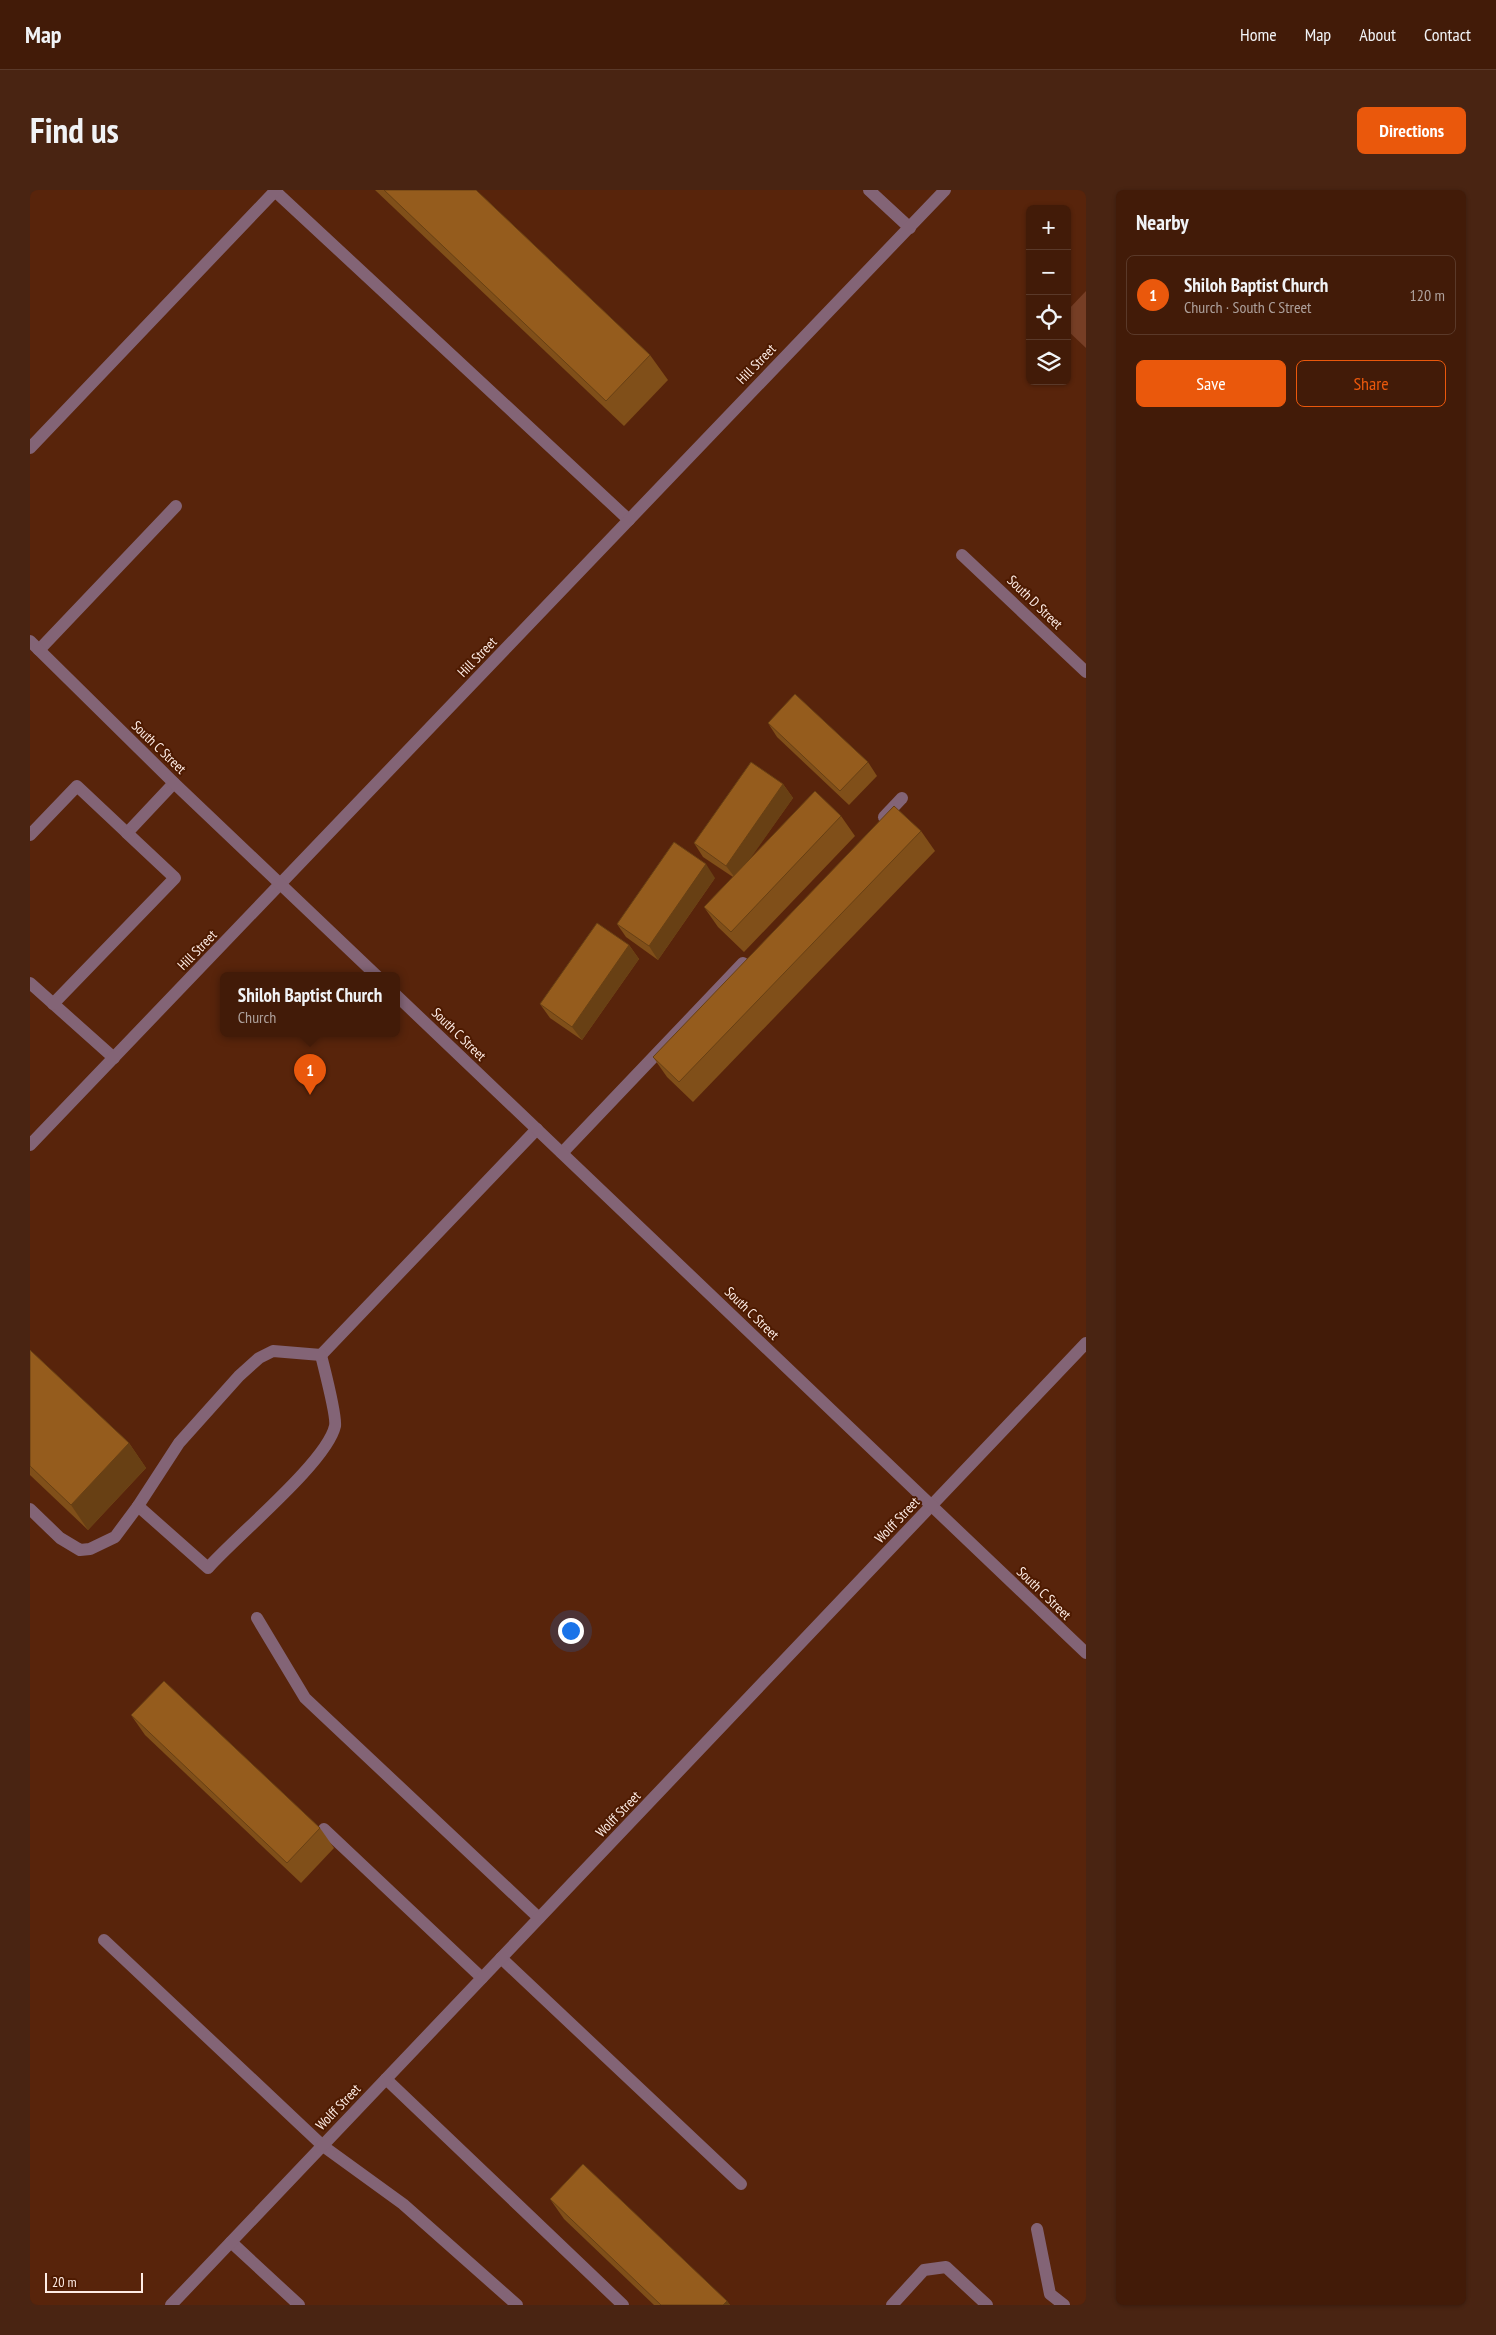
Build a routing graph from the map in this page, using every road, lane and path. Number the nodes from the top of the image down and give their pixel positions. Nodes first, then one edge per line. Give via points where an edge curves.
1 (275, 190) edge
2 (869, 190) edge
3 (945, 190) edge
4 (910, 228) junction
5 (30, 448) edge
6 (176, 506) dead end
7 (629, 520) junction
8 (962, 554) dead end
9 (34, 646) edge
10 (1086, 672) edge
11 (174, 783) junction
12 (902, 798) dead end
13 (874, 827) edge
14 (127, 833) junction
15 (30, 835) edge
16 (280, 884) junction
17 (751, 955) edge
18 (373, 972) edge
19 (30, 983) edge
20 (400, 999) edge
21 (53, 1004) junction
22 (114, 1058) junction
23 (537, 1129) junction
24 (32, 1138) edge
25 (562, 1153) junction
26 (1086, 1343) edge
27 (322, 1355) junction
28 (138, 1506) junction
29 (931, 1506) junction
30 (30, 1510) edge
31 (257, 1618) dead end
32 (1086, 1654) edge
33 (324, 1829) dead end
34 (539, 1918) junction
35 (104, 1940) dead end
36 (501, 1958) junction
37 (482, 1978) junction
38 (386, 2079) junction
39 (323, 2146) junction
40 (741, 2184) dead end
41 (1037, 2229) dead end
42 (231, 2242) junction
43 (171, 2305) edge
44 (299, 2305) edge
45 (517, 2305) edge
46 (623, 2305) edge
47 (892, 2305) edge
48 (987, 2305) edge
49 (1064, 2305) edge

1 - 5 street
1 - 7 street
2 - 4 street
3 - 4 street, Hill Street
4 - 7 street, Hill Street
6 - 9 street
7 - 16 street, Hill Street
8 - 10 street, South D Street
9 - 11 street, South C Street
11 - 14 street
11 - 16 street, South C Street
12 - 13 street
14 - 15 street via 77,786
14 - 21 street via 175,878
16 - 18 street, South C Street
16 - 22 street, Hill Street
17 - 25 street
19 - 21 street
20 - 23 street, South C Street
21 - 22 street
22 - 24 street, Hill Street
23 - 25 street, South C Street
23 - 27 street
25 - 29 street, South C Street
26 - 29 street, Wolff Street
27 - 28 street via 273,1351 259,1358 179,1442
27 - 28 street via 336,1425 325,1448 208,1568
28 - 30 street via 115,1537 85,1550 60,1538
29 - 32 street, South C Street
29 - 34 street, Wolff Street
31 - 34 street via 305,1698
33 - 37 street
34 - 36 street, Wolff Street
35 - 39 street
36 - 37 street, Wolff Street
36 - 40 street
37 - 38 street, Wolff Street
38 - 39 street, Wolff Street
38 - 46 street
39 - 42 street, Wolff Street
39 - 45 street via 403,2204
41 - 49 street via 1050,2294
42 - 43 street, Wolff Street
42 - 44 street
47 - 48 street via 924,2270 946,2267

